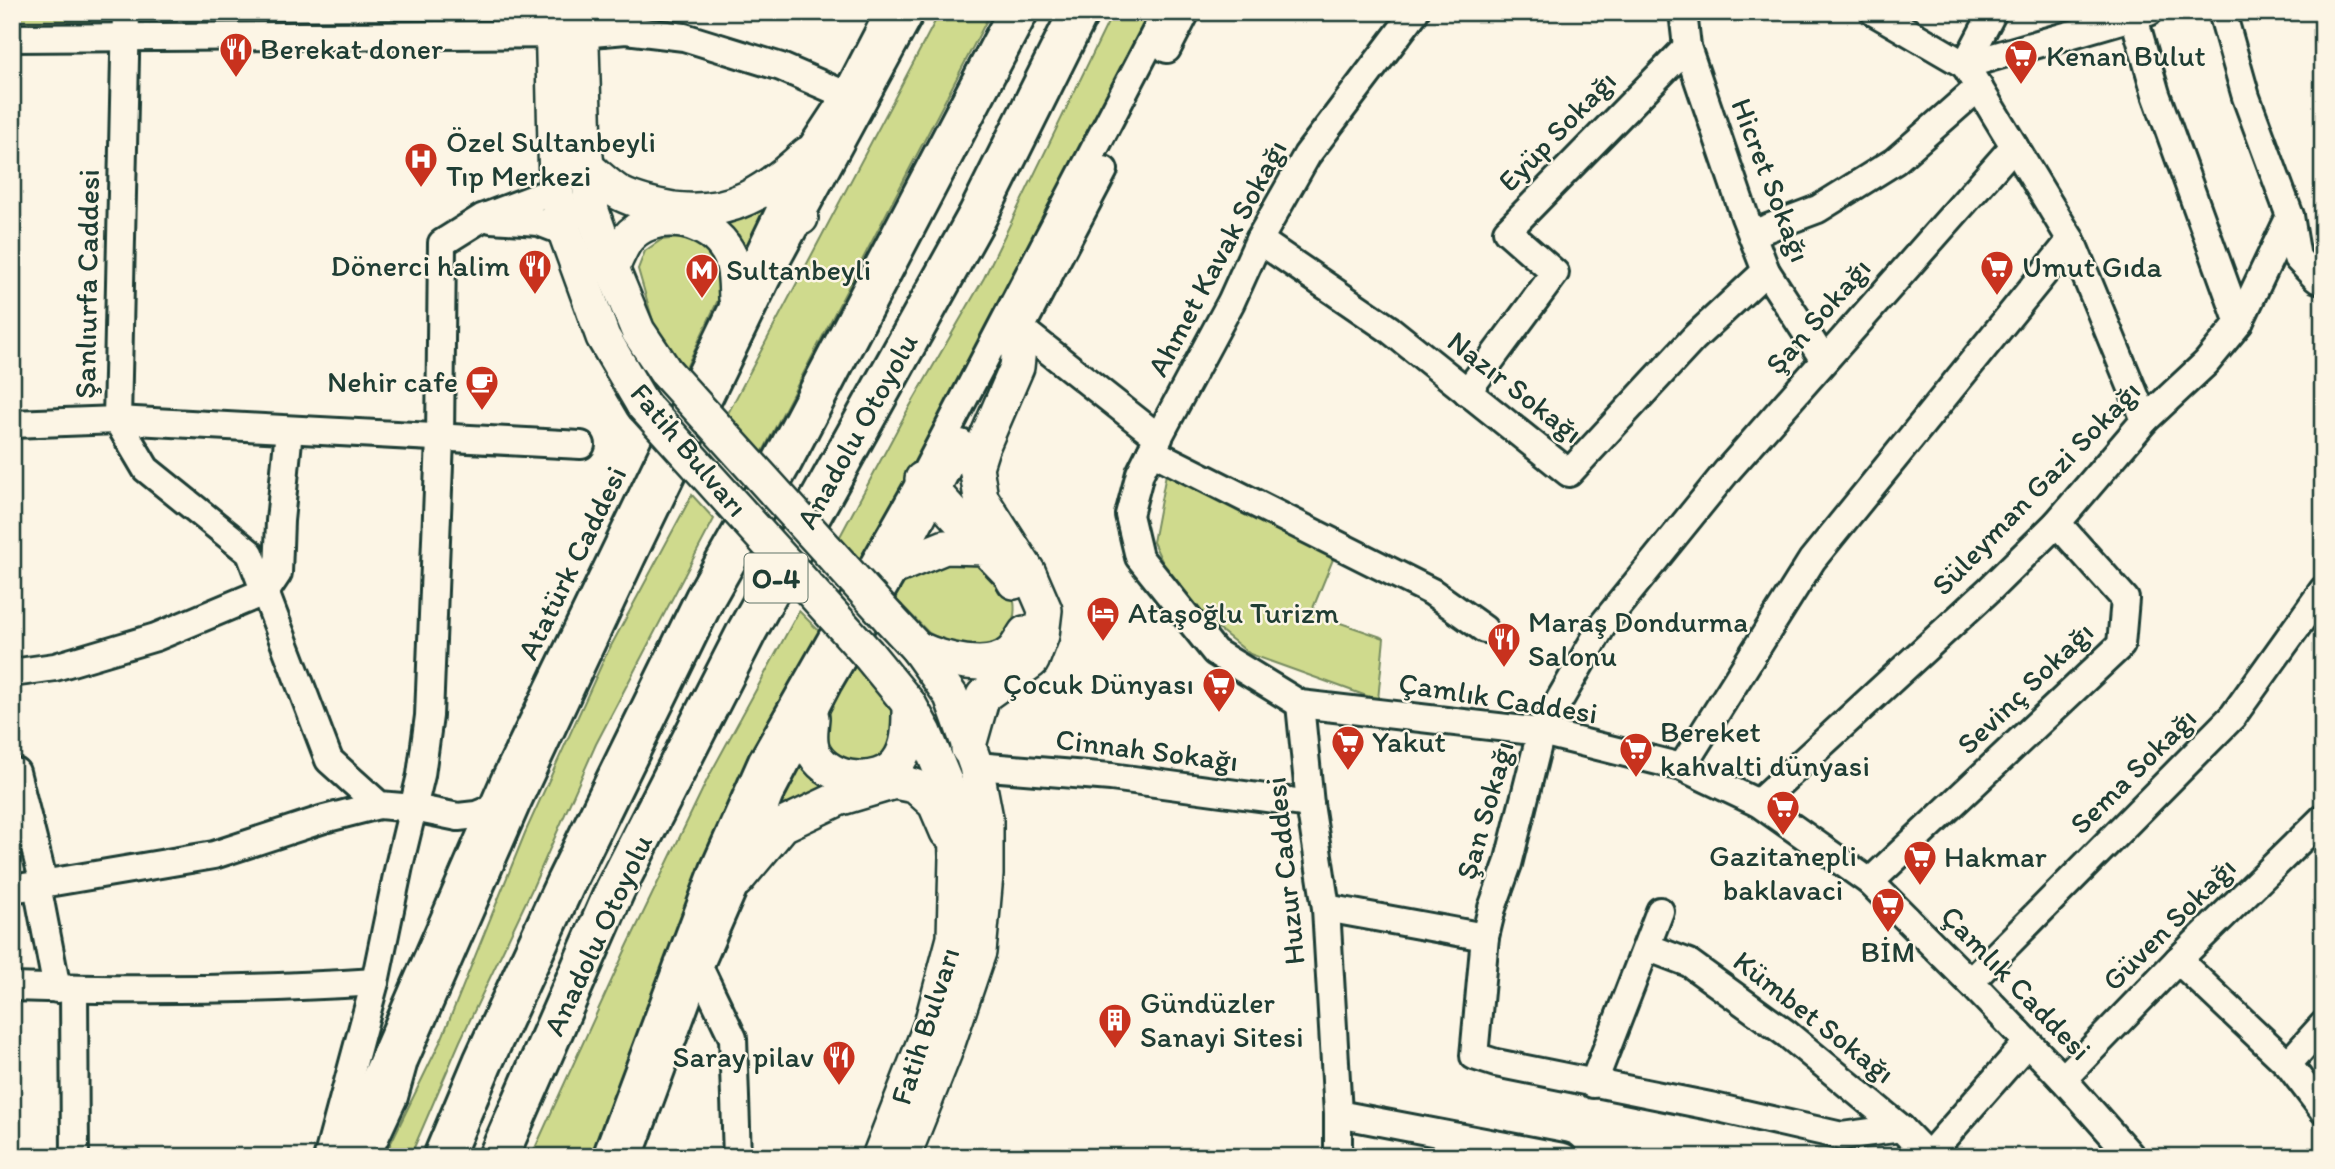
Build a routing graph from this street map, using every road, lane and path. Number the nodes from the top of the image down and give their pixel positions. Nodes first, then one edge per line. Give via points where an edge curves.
1 (890, 12) edge
2 (911, 12) edge
3 (1017, 12) edge
4 (1079, 12) edge
5 (1166, 12) edge
6 (1186, 12) edge
7 (1415, 12) edge
8 (1683, 12) edge
9 (1874, 12) edge
10 (1993, 12) edge
11 (2222, 12) edge
12 (2141, 15) edge
13 (566, 23) edge
14 (126, 24) edge
15 (454, 24) edge
16 (12, 38) edge
17 (1687, 47) junction
18 (1965, 65) junction
19 (1979, 87) junction
20 (846, 95) junction
21 (2014, 146) junction
22 (807, 155) joint
23 (587, 167) junction
24 (556, 190) junction
25 (784, 202) junction
26 (2290, 216) junction
27 (482, 218) junction
28 (565, 233) junction
29 (1752, 234) junction
30 (1259, 240) junction
31 (2071, 240) junction
32 (611, 268) junction
33 (1766, 271) junction
34 (2323, 276) edge
35 (736, 298) junction
36 (2239, 323) junction
37 (1021, 330) junction
38 (1824, 360) junction
39 (1467, 392) junction
40 (117, 420) junction
41 (2146, 420) junction
42 (12, 424) edge
43 (289, 430) junction
44 (440, 439) junction
45 (582, 445) dead end
46 (1155, 445) junction
47 (929, 486) junction
48 (2057, 523) junction
49 (985, 548) junction
50 (1139, 557) joint
51 (897, 567) junction
52 (2323, 590) edge
53 (265, 591) junction
54 (1484, 629) dead end
55 (917, 648) junction
56 (12, 673) edge
57 (909, 704) junction
58 (1300, 704) junction
59 (812, 718) junction
60 (1541, 732) junction
61 (972, 757) junction
62 (1682, 767) junction
63 (16, 772) dead end
64 (1758, 803) junction
65 (1310, 804) junction
66 (379, 805) junction
67 (414, 808) junction
68 (491, 809) junction
69 (2323, 818) edge
70 (957, 857) junction
71 (726, 874) junction
72 (1870, 882) junction
73 (31, 886) edge
74 (1326, 908) junction
75 (1660, 911) dead end
76 (1485, 937) junction
77 (1647, 947) junction
78 (2178, 960) junction
79 (699, 967) junction
80 (375, 982) junction
81 (1970, 982) junction
82 (12, 987) edge
83 (65, 989) junction
84 (2323, 1025) edge
85 (397, 1032) junction
86 (2027, 1043) junction
87 (404, 1060) junction
88 (2288, 1064) junction
89 (2063, 1079) junction
90 (1593, 1084) junction
91 (2323, 1110) edge
92 (1338, 1114) junction
93 (1901, 1128) junction
94 (75, 1157) edge
95 (327, 1157) edge
96 (341, 1157) edge
97 (366, 1157) edge
98 (443, 1157) edge
99 (498, 1157) edge
100 (606, 1157) edge
101 (629, 1157) edge
102 (737, 1157) edge
103 (879, 1157) edge
104 (903, 1157) edge
105 (1338, 1157) edge
106 (1563, 1157) edge
107 (1928, 1157) edge
108 (2132, 1157) edge

1 - 20 street
2 - 25 street, Atatürk Caddesi
3 - 98 highway, Anadolu Otoyolu / O-4 via 782,462 705,598 560,894
4 - 99 highway, Anadolu Otoyolu / O-4 via 978,215 747,631 615,890
5 - 47 street
6 - 37 street
7 - 30 street, Ahmet Kavak Sokağı via 1307,155
8 - 17 street, Hicret Sokağı
9 - 18 street
10 - 18 street
11 - 26 street via 2246,97
12 - 18 street
12 - 36 street via 2156,94
13 - 15 street
13 - 20 street via 684,37 781,67
13 - 23 main road, Fatih Bulvarı
13 - 24 main road, Fatih Bulvarı
14 - 15 street
14 - 16 street
14 - 40 street, Şanlıurfa Caddesi
17 - 29 street, Hicret Sokağı
17 - 39 street, Eyüp Sokağı via 1507,231 1555,273
18 - 19 street
19 - 21 street
19 - 29 street via 1895,161 1818,209
20 - 22 street
21 - 31 street
21 - 38 street, Şan Sokağı
22 - 25 main road via 779,180
23 - 25 main road via 621,194 654,206 689,211
23 - 32 main road, Fatih Bulvarı via 592,211
24 - 27 street
24 - 28 main road, Fatih Bulvarı
25 - 35 street, Atatürk Caddesi
25 - 87 street, Atatürk Caddesi via 766,280 516,806
26 - 34 street via 2297,258 2317,279
26 - 36 street, Süleyman Gazi Sokağı
27 - 28 street via 538,222
27 - 44 street via 442,243
28 - 57 main road, Fatih Bulvarı, bridge via 603,337 643,405
29 - 33 street, Hicret Sokağı
30 - 39 street, Nazır Sokağı via 1389,329
30 - 46 street, Ahmet Kavak Sokağı
31 - 41 street
31 - 62 street via 1812,560
32 - 35 main road via 628,238 640,228 664,220 685,221 708,229 725,246 735,269
32 - 55 main road, Fatih Bulvarı, bridge via 638,331 665,371
33 - 38 street, Hicret Sokağı
33 - 39 street, Nazır Sokağı via 1695,338 1569,473
35 - 68 street, Atatürk Caddesi
36 - 41 street, Süleyman Gazi Sokağı via 2206,363
37 - 46 street
37 - 47 street
37 - 61 main road via 1017,367 976,467 981,498 1029,573 1045,610 1032,661 983,696
38 - 60 street, Şan Sokağı via 1604,623
40 - 42 street
40 - 43 street
40 - 53 street, Şanlıurfa Caddesi via 146,469 250,553
41 - 48 street, Süleyman Gazi Sokağı
43 - 44 street
43 - 53 street via 278,573
44 - 45 street
44 - 67 street via 429,716
46 - 50 street, Ahmet Kavak Sokağı via 1140,473 1129,515
46 - 54 street via 1432,592
47 - 49 main road
47 - 51 street
47 - 71 street via 762,761
48 - 64 street, Süleyman Gazi Sokağı
48 - 72 street, Sevinç Sokağı via 2125,599 2121,645
49 - 51 main road via 945,547
49 - 55 main road via 1009,573 1026,607 1025,633 1012,653 994,660 953,662
50 - 58 street, Çamlık Caddesi via 1215,652
51 - 59 street
52 - 81 street, Sema Sokağı via 2233,716
53 - 56 street via 156,637 55,667
53 - 66 street, Şanlıurfa Caddesi via 329,760
55 - 61 main road, Fatih Bulvarı via 951,696
57 - 59 main road via 906,746 897,764 882,774 859,778 824,768 810,738
57 - 70 main road, Fatih Bulvarı via 949,791
58 - 60 street, Çamlık Caddesi
58 - 65 street, Huzur Caddesi
59 - 71 street
60 - 62 street, Çamlık Caddesi
60 - 76 street, Şan Sokağı
61 - 65 street, Cinnah Sokağı
61 - 104 main road, Fatih Bulvarı via 986,818 979,952
62 - 64 street, Çamlık Caddesi
63 - 73 street
64 - 72 street, Çamlık Caddesi
65 - 74 street, Huzur Caddesi
66 - 67 street
66 - 73 street via 214,855
67 - 68 street via 458,817
67 - 80 street
68 - 85 street, Atatürk Caddesi
69 - 78 street, Güven Sokağı
70 - 71 main road via 935,804 915,786 895,782 838,799 783,825
70 - 103 main road, Fatih Bulvarı via 951,951 930,1027
71 - 79 street
71 - 100 street
72 - 81 street, Çamlık Caddesi
73 - 83 street
74 - 76 street
74 - 92 street, Huzur Caddesi
75 - 77 street
76 - 90 street, Şan Sokağı via 1474,1056
77 - 90 street
77 - 93 street, Kümbet Sokağı via 1689,963 1787,1034
78 - 88 street
78 - 89 street, Güven Sokağı
79 - 101 street
79 - 102 street via 733,1038
80 - 83 street via 309,987
80 - 85 street
80 - 95 street
81 - 86 street, Çamlık Caddesi
82 - 83 street
83 - 94 street
84 - 88 street
85 - 87 street
85 - 96 street, Atatürk Caddesi
86 - 89 street, Çamlık Caddesi
86 - 107 street
87 - 97 street, Atatürk Caddesi via 394,1097
88 - 91 street
89 - 108 street, Çamlık Caddesi
90 - 93 street, Şan Sokağı via 1842,1136
92 - 105 street, Huzur Caddesi
92 - 106 street
93 - 107 street, Kümbet Sokağı

